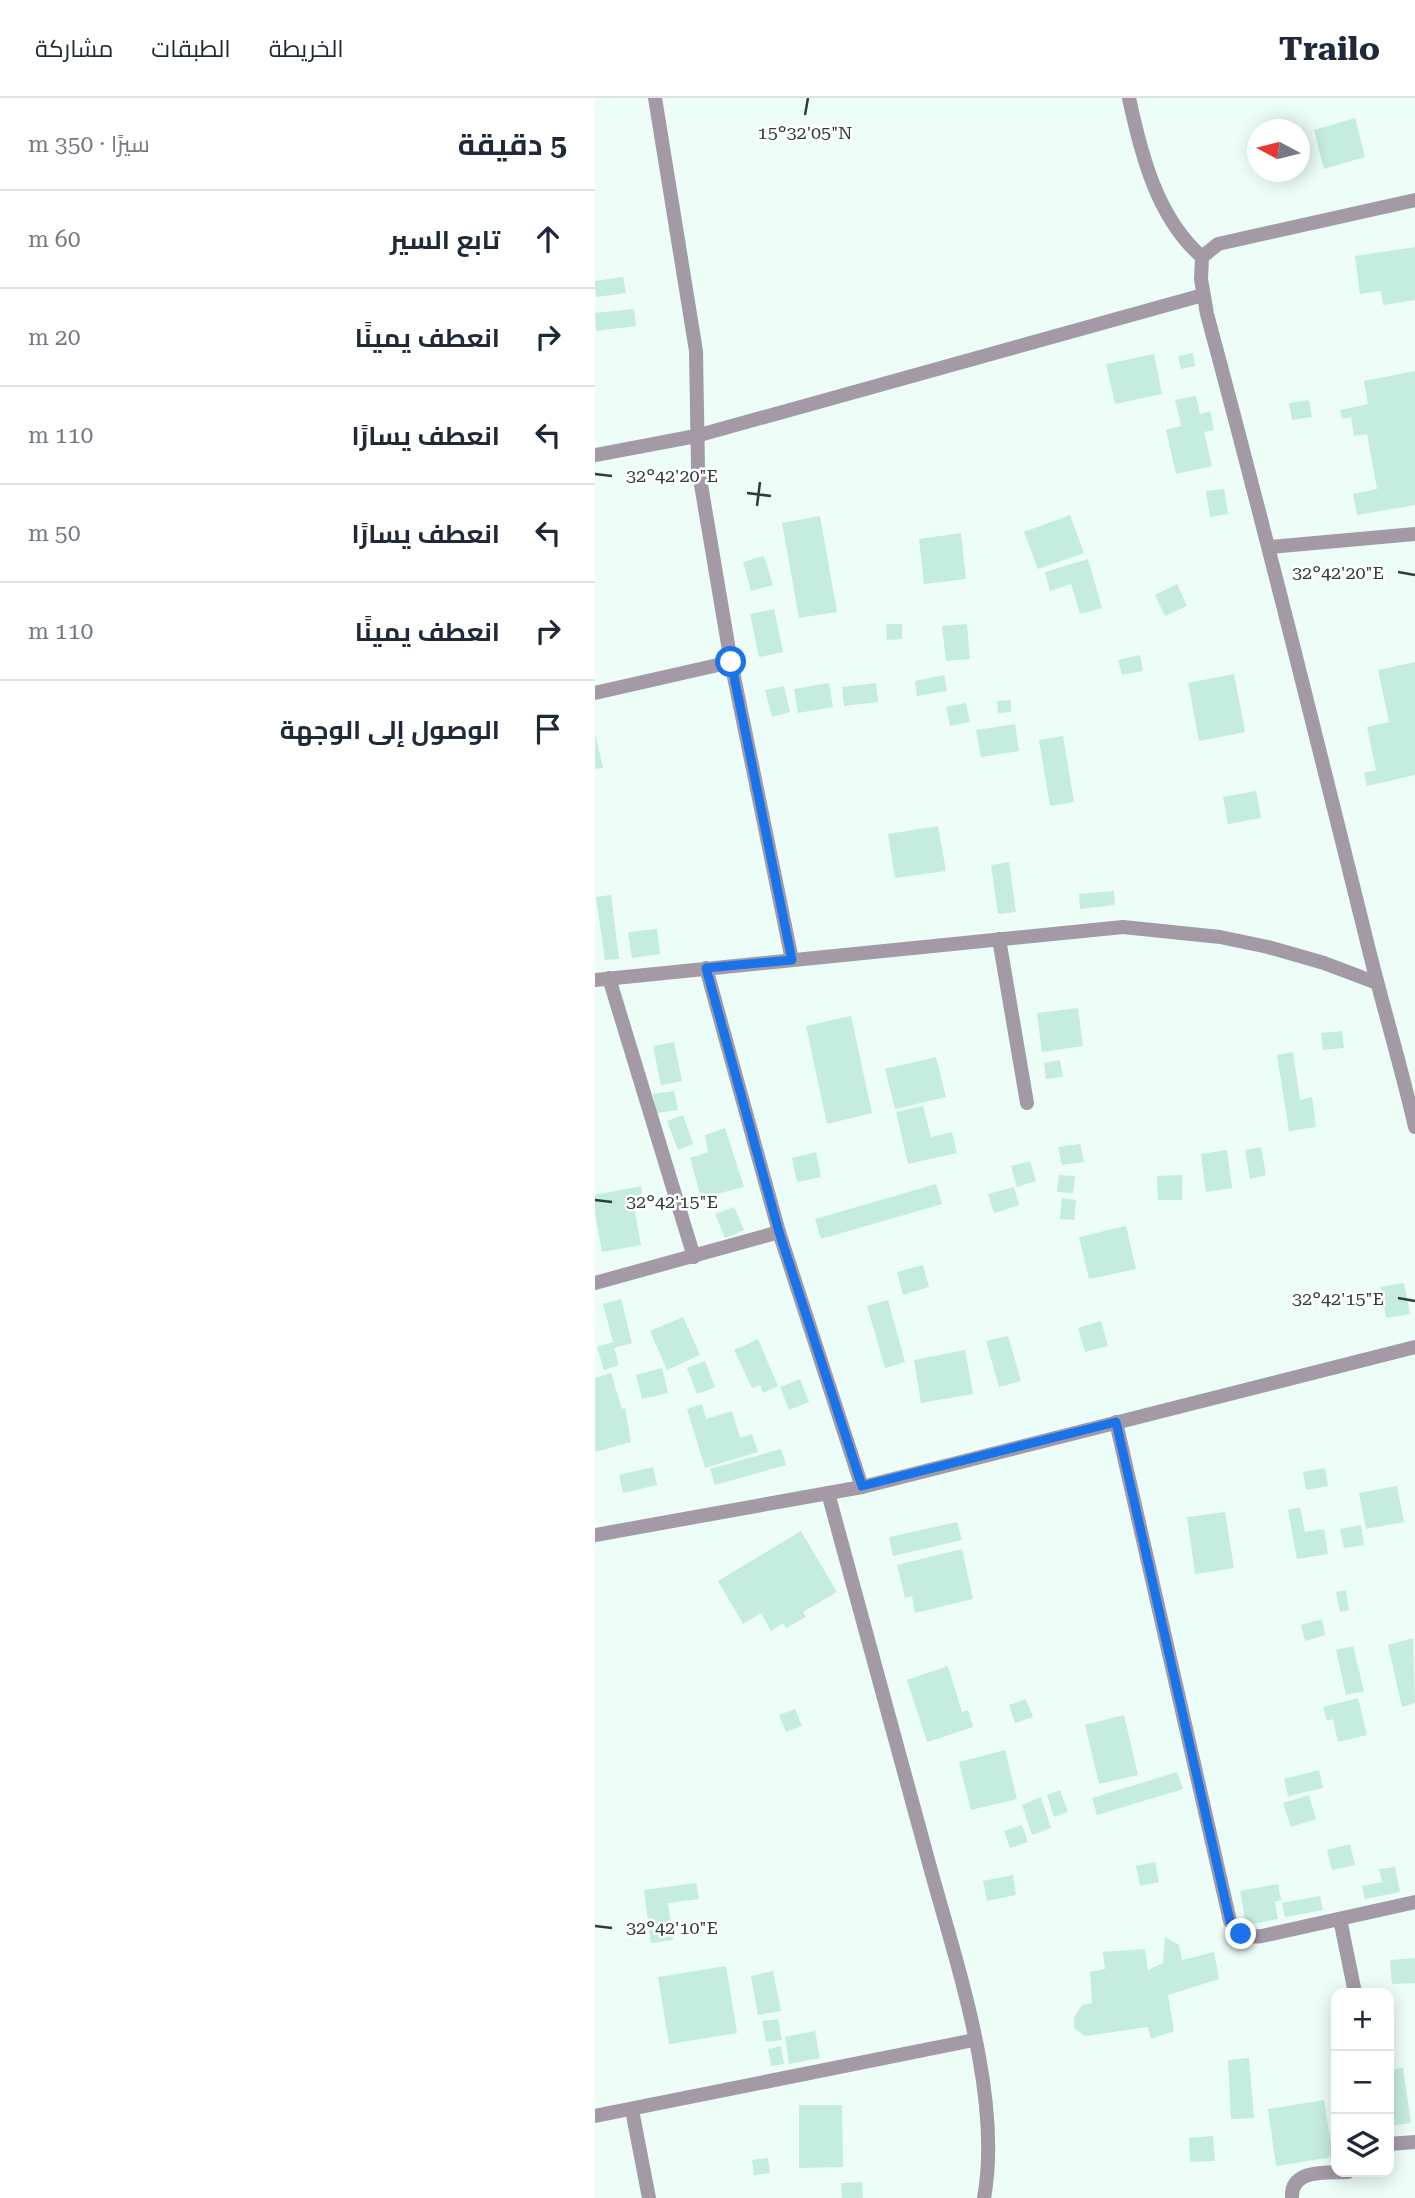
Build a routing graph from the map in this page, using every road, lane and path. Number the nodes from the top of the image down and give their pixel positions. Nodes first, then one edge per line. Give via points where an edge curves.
1 (655, 98) edge
2 (1129, 98) edge
3 (1415, 200) edge
4 (1202, 257) junction
5 (1203, 295) junction
6 (696, 436) junction
7 (595, 455) edge
8 (1415, 534) edge
9 (1270, 547) junction
10 (731, 662) junction
11 (595, 694) edge
12 (999, 939) junction
13 (792, 960) junction
14 (706, 968) junction
15 (602, 979) edge
16 (1377, 983) junction
17 (1415, 1055) edge
18 (1399, 1059) junction
19 (1027, 1103) dead end
20 (1415, 1127) edge
21 (779, 1232) junction
22 (694, 1257) junction
23 (595, 1283) edge
24 (1415, 1347) edge
25 (1116, 1422) junction
26 (862, 1486) junction
27 (828, 1493) junction
28 (595, 1535) edge
29 (1415, 1902) edge
30 (1340, 1919) junction
31 (1354, 1988) edge
32 (974, 2040) junction
33 (632, 2110) junction
34 (595, 2116) edge
35 (1415, 2142) edge
36 (1394, 2144) edge
37 (1331, 2173) edge
38 (649, 2198) edge
39 (984, 2198) edge
40 (1292, 2198) edge

1 - 6 street via 696,351
2 - 4 street via 1158,194 1188,244
3 - 4 street via 1218,244
4 - 5 street
5 - 6 street
5 - 9 street
6 - 7 street
6 - 10 street
8 - 9 street
9 - 16 street
10 - 11 street
10 - 13 street
12 - 13 street
12 - 16 street via 1123,927 1172,930 1268,947
12 - 19 street
13 - 14 street
14 - 15 street
14 - 21 street
15 - 22 street
16 - 18 street
17 - 18 street
18 - 20 street
21 - 22 street
21 - 26 street
22 - 23 street
24 - 25 street
25 - 26 street
25 - 30 street via 1230,1921 1251,1937
26 - 27 street
27 - 28 street
27 - 32 street
29 - 30 street
30 - 31 street
32 - 33 street
32 - 39 street via 987,2113
33 - 34 street
33 - 38 street
35 - 36 street
37 - 40 street via 1304,2175 1293,2187

